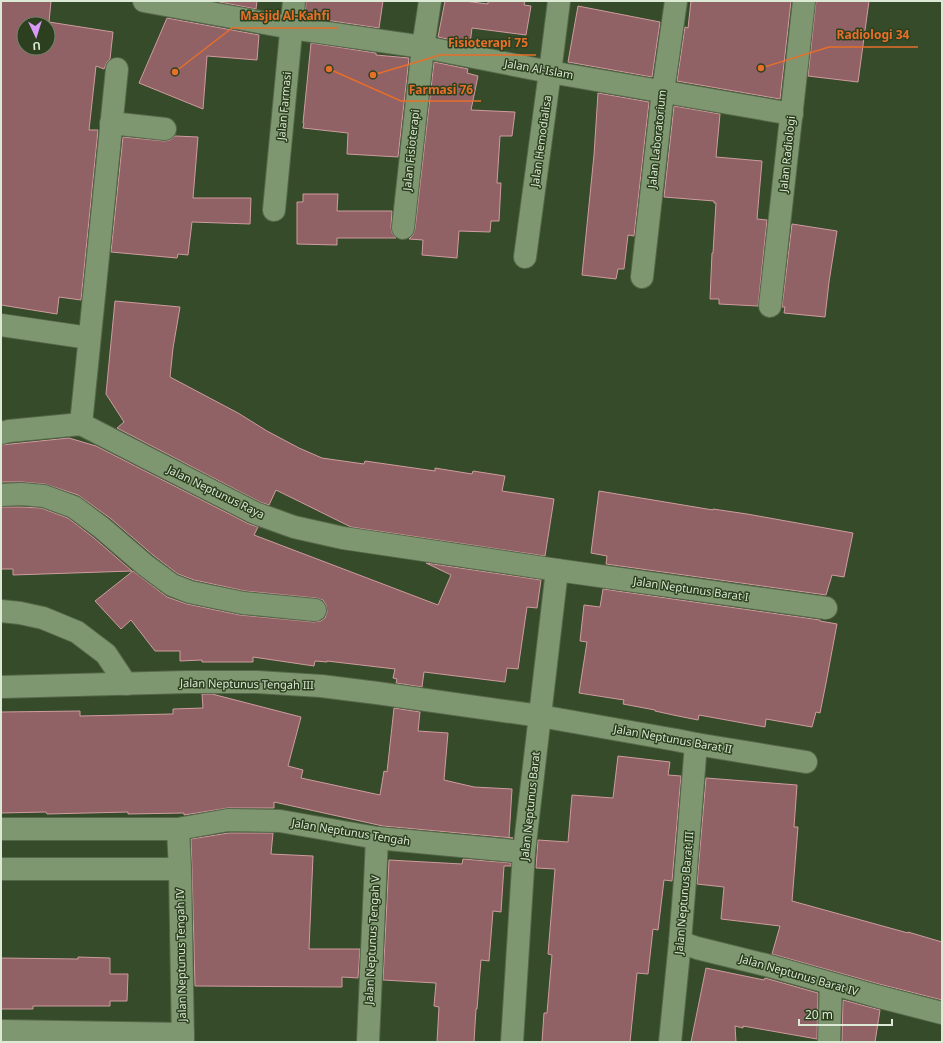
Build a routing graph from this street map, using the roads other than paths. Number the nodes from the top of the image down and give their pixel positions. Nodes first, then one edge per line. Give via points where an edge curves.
1 (144, 1) edge
2 (294, 1) edge
3 (430, 1) edge
4 (559, 1) edge
5 (676, 1) edge
6 (804, 1) edge
7 (292, 28) junction
8 (422, 48) junction
9 (117, 69) dead end
10 (550, 72) junction
11 (663, 91) junction
12 (792, 114) junction
13 (111, 123) junction
14 (165, 129) dead end
15 (274, 210) dead end
16 (403, 228) dead end
17 (525, 257) dead end
18 (642, 277) dead end
19 (770, 306) dead end
20 (1, 325) edge
21 (89, 338) junction
22 (81, 424) junction
23 (1, 433) edge
24 (1, 496) edge
25 (557, 570) junction
26 (826, 608) dead end
27 (315, 610) dead end
28 (1, 611) edge
29 (126, 684) junction
30 (1, 686) edge
31 (540, 716) junction
32 (696, 744) junction
33 (806, 762) dead end
34 (1, 829) edge
35 (178, 829) junction
36 (377, 838) junction
37 (524, 852) junction
38 (1, 869) edge
39 (180, 869) junction
40 (680, 942) junction
41 (831, 984) junction
42 (942, 1013) edge
43 (1, 1031) edge
44 (183, 1038) edge
45 (368, 1042) edge
46 (512, 1042) edge
47 (670, 1042) edge
48 (829, 1042) edge

1 - 7 street, Jalan Al-Islam
2 - 7 street, Jalan Farmasi
3 - 8 street, Jalan Fisioterapi
4 - 10 street, Jalan Hemodialisa
5 - 11 street, Jalan Laboratorium
6 - 12 street, Jalan Radiologi
7 - 8 street, Jalan Al-Islam
7 - 15 street, Jalan Farmasi
8 - 10 street, Jalan Al-Islam
8 - 16 street, Jalan Fisioterapi
9 - 13 street
10 - 11 street, Jalan Al-Islam
10 - 17 street, Jalan Hemodialisa
11 - 12 street, Jalan Al-Islam
11 - 18 street, Jalan Laboratorium
12 - 19 street, Jalan Radiologi
13 - 14 street
13 - 21 street
20 - 21 street
21 - 22 street
22 - 23 street
22 - 25 street, Jalan Neptunus Raya via 255,513 294,527 343,538
24 - 27 street via 44,496 74,507 150,569 172,585 184,590 244,603
25 - 26 street, Jalan Neptunus Barat I
25 - 31 street, Jalan Neptunus Barat
28 - 29 street via 43,618 77,632 106,654
29 - 30 street, Jalan Neptunus Tengah III
29 - 31 street, Jalan Neptunus Tengah III via 257,682 320,686
31 - 32 street, Jalan Neptunus Barat II
31 - 37 street, Jalan Neptunus Barat
32 - 33 street, Jalan Neptunus Barat II
32 - 40 street, Jalan Neptunus Barat III
34 - 35 street, Jalan Neptunus Tengah
35 - 36 street, Jalan Neptunus Tengah via 228,820 280,821
35 - 39 street
36 - 37 street, Jalan Neptunus Tengah
36 - 45 street, Jalan Neptunus Tengah V
37 - 46 street, Jalan Neptunus Barat
38 - 39 street
39 - 44 street, Jalan Neptunus Tengah IV
40 - 41 street, Jalan Neptunus Barat IV
40 - 47 street, Jalan Neptunus Barat III
41 - 42 street, Jalan Neptunus Barat IV
41 - 48 street
43 - 44 street

